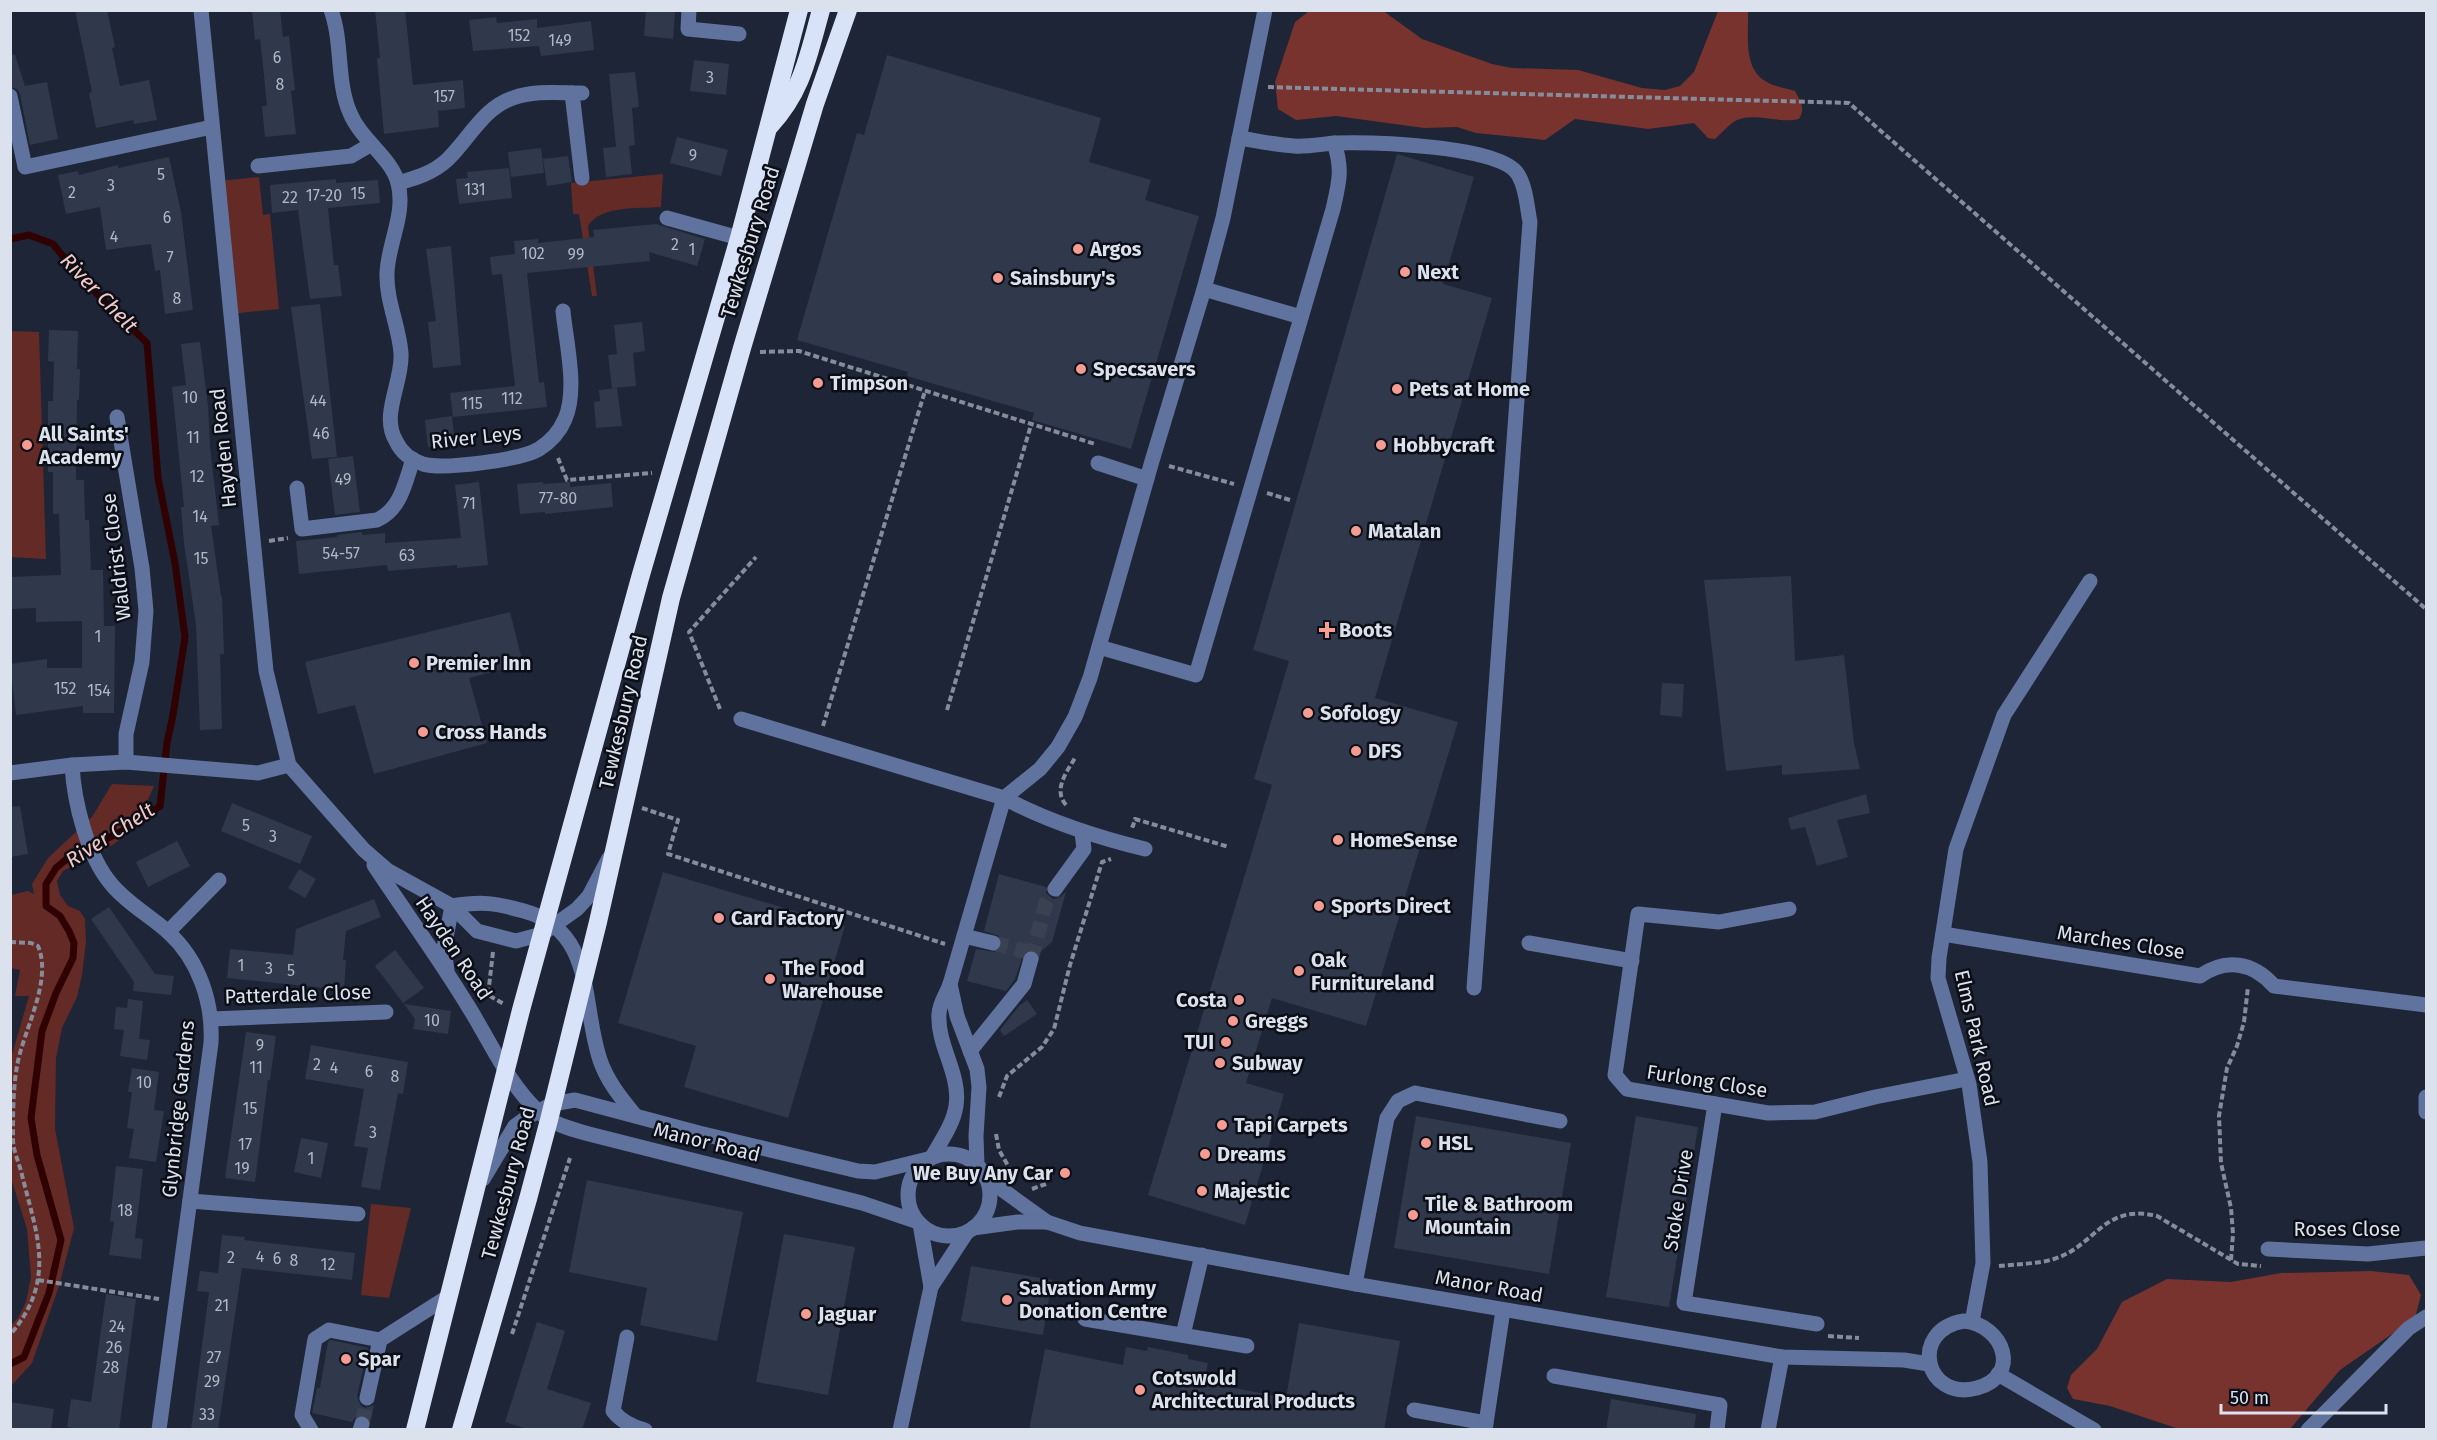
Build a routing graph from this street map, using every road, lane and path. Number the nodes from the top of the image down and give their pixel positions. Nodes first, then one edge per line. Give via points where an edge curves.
1 (201, 10) edge
2 (331, 10) edge
3 (689, 10) edge
4 (799, 10) edge
5 (821, 10) edge
6 (848, 10) edge
7 (1265, 10) edge
8 (739, 34) dead end
9 (1265, 86) dead end
10 (10, 96) edge
11 (212, 127) junction
12 (769, 127) junction
13 (1239, 138) junction
14 (1335, 143) junction
15 (370, 145) junction
16 (258, 166) dead end
17 (582, 178) dead end
18 (398, 183) junction
19 (667, 218) dead end
20 (739, 238) junction
21 (1204, 289) junction
22 (563, 311) dead end
23 (1301, 317) junction
24 (742, 348) junction
25 (925, 391) junction
26 (117, 417) dead end
27 (1031, 425) junction
28 (551, 440) junction
29 (1103, 447) dead end
30 (413, 459) junction
31 (1152, 461) junction
32 (1098, 463) dead end
33 (670, 472) junction
34 (1147, 479) junction
35 (297, 488) dead end
36 (1251, 489) junction
37 (1290, 500) dead end
38 (302, 529) junction
39 (253, 543) junction
40 (756, 557) dead end
41 (2090, 581) dead end
42 (2427, 609) edge
43 (1099, 647) junction
44 (720, 709) dead end
45 (947, 710) dead end
46 (741, 719) dead end
47 (818, 743) junction
48 (1077, 754) dead end
49 (126, 762) junction
50 (72, 765) junction
51 (289, 765) junction
52 (10, 773) edge
53 (1004, 798) junction
54 (626, 803) junction
55 (1067, 806) dead end
56 (1122, 822) dead end
57 (1082, 832) junction
58 (617, 843) junction
59 (1124, 844) junction
60 (1229, 847) dead end
61 (1145, 849) dead end
62 (364, 850) junction
63 (219, 880) dead end
64 (1055, 889) tunnel mouth
65 (452, 906) junction
66 (1789, 909) dead end
67 (548, 926) junction
68 (168, 932) junction
69 (1943, 934) junction
70 (10, 942) edge
71 (962, 942) junction
72 (993, 943) tunnel mouth
73 (1529, 943) dead end
74 (493, 950) dead end
75 (1031, 959) tunnel mouth
76 (1632, 961) junction
77 (2250, 968) junction
78 (585, 977) junction
79 (449, 978) junction
80 (950, 984) junction
81 (1474, 988) dead end
82 (505, 1005) dead end
83 (2427, 1005) edge
84 (386, 1012) dead end
85 (211, 1019) junction
86 (970, 1051) junction
87 (506, 1071) junction
88 (1967, 1079) junction
89 (2427, 1098) edge
90 (998, 1101) dead end
91 (1715, 1104) junction
92 (546, 1112) junction
93 (2427, 1112) edge
94 (634, 1114) junction
95 (1560, 1121) dead end
96 (996, 1128) dead end
97 (570, 1158) dead end
98 (930, 1158) junction
99 (976, 1165) junction
100 (986, 1178) junction
101 (1015, 1178) dead end
102 (1023, 1184) dead end
103 (1046, 1184) dead end
104 (477, 1189) junction
105 (190, 1201) junction
106 (358, 1214) dead end
107 (1047, 1222) junction
108 (919, 1223) junction
109 (970, 1230) junction
110 (2427, 1248) edge
111 (2268, 1249) dead end
112 (1202, 1256) junction
113 (2231, 1260) junction
114 (1983, 1263) junction
115 (2265, 1266) dead end
116 (38, 1280) junction
117 (1355, 1284) junction
118 (931, 1287) junction
119 (449, 1296) junction
120 (176, 1302) junction
121 (1503, 1310) junction
122 (2427, 1317) edge
123 (1086, 1319) dead end
124 (1972, 1322) junction
125 (1817, 1324) dead end
126 (10, 1335) edge
127 (1183, 1335) junction
128 (627, 1337) dead end
129 (511, 1338) dead end
130 (380, 1340) junction
131 (1247, 1346) dead end
132 (1782, 1357) junction
133 (1929, 1364) junction
134 (1998, 1374) junction
135 (1554, 1376) dead end
136 (367, 1398) tunnel mouth
137 (1414, 1410) dead end
138 (1486, 1426) edge
139 (639, 1428) edge
140 (159, 1430) edge
141 (312, 1430) edge
142 (415, 1430) edge
143 (461, 1430) edge
144 (900, 1430) edge
145 (1717, 1430) edge
146 (1768, 1430) edge
147 (2094, 1430) edge
148 (2308, 1430) edge

1 - 11 street, Hayden Road
2 - 15 street, River Leys via 348,110
3 - 8 street via 688,29
4 - 12 highway, Tewkesbury Road
5 - 12 highway via 799,86
6 - 24 highway, Tewkesbury Road via 815,104
7 - 13 street
9 - 42 path via 1849,103
10 - 11 street via 25,167
11 - 39 street, Hayden Road
12 - 20 highway, Tewkesbury Road
13 - 14 street via 1296,146
13 - 21 street
14 - 23 street via 1341,175
14 - 81 street via 1397,142 1503,162 1517,173 1530,222
15 - 16 street via 351,156
15 - 18 street, River Leys
17 - 18 street via 577,93 524,94 486,115 447,160 432,171
18 - 30 street, River Leys via 400,213 387,273 401,366 389,417 394,439
19 - 20 street
20 - 33 highway, Tewkesbury Road
21 - 23 street
21 - 31 street
22 - 28 street, River Leys via 571,398 566,417
23 - 36 street
24 - 25 path via 754,352 799,351
24 - 54 highway, Tewkesbury Road via 671,598
25 - 27 path
25 - 47 path
26 - 49 street, Waldrist Close via 146,611 142,662 126,734
27 - 29 path
27 - 45 path
28 - 30 street, River Leys via 527,455 513,458 433,465
28 - 33 path via 567,480
30 - 38 street, River Leys via 399,501 386,516
31 - 34 street
31 - 36 path
32 - 34 street
33 - 67 highway, Tewkesbury Road
34 - 43 street
35 - 38 street
36 - 37 path
36 - 43 street via 1196,675
38 - 39 path via 303,536
39 - 51 street, Hayden Road via 266,671
40 - 44 path via 689,632
41 - 69 street, Elms Park Road via 2004,715 1956,849
43 - 53 street via 1075,717 1058,747
46 - 47 street
47 - 53 street
48 - 55 path via 1060,791
49 - 50 street
49 - 51 street via 258,773
50 - 52 street
50 - 68 street, Glynbridge Gardens via 73,792 83,828 102,870 121,893
51 - 62 street, Hayden Road
53 - 57 street
53 - 71 street
54 - 58 highway, Tewkesbury Road
54 - 71 path via 678,820 668,854
56 - 60 path via 1133,826 1135,819
57 - 59 street
57 - 64 street via 1084,849
58 - 67 street, Hayden Road via 589,896 577,909
58 - 78 highway, Tewkesbury Road
59 - 61 street
59 - 90 path via 1120,856 1102,862 1054,1029 1042,1047 1007,1076
62 - 65 street, Hayden Road via 387,870
62 - 79 street, Hayden Road
63 - 68 street
65 - 67 street, Hayden Road via 481,901 509,907
65 - 67 street, Hayden Road via 477,931 498,938 516,941
65 - 79 street via 444,948
66 - 76 street, Furlong Close via 1719,922 1638,914
67 - 78 street via 572,944
67 - 87 highway, Tewkesbury Road
68 - 85 street, Glynbridge Gardens via 197,971
69 - 77 street, Marches Close via 2200,976 2220,966
69 - 88 street, Elms Park Road via 1938,978
70 - 116 path via 38,946 43,957 42,978 16,1067 13,1143 37,1228
71 - 72 street
71 - 80 street
73 - 76 street
74 - 82 path via 488,995
75 - 86 street via 1024,984
76 - 91 street, Furlong Close via 1615,1075 1627,1089
77 - 83 street via 2266,976 2274,986
77 - 113 path via 2244,1022 2227,1068 2219,1116 2221,1163 2231,1208
78 - 92 highway, Tewkesbury Road
78 - 94 street via 601,1062 615,1090
79 - 87 street, Hayden Road
80 - 86 street
80 - 98 street via 939,1012 943,1045 955,1082 956,1107
84 - 85 street, Patterdale Close
85 - 105 street, Glynbridge Gardens
86 - 99 street via 979,1088
87 - 92 street
87 - 104 highway, Tewkesbury Road
88 - 91 street, Furlong Close via 1815,1112 1768,1113
88 - 114 street, Elms Park Road via 1980,1162
89 - 93 street
91 - 125 street, Stoke Drive via 1684,1303
92 - 94 street, Manor Road via 575,1100
92 - 104 street via 520,1122 507,1136
92 - 108 street, Manor Road via 560,1126 862,1203
92 - 143 highway, Tewkesbury Road via 528,1199
94 - 98 street, Manor Road via 858,1171 875,1173
95 - 117 street via 1415,1093 1398,1101 1387,1118
96 - 101 path via 999,1150
97 - 129 path
98 - 99 street via 956,1154
98 - 108 street via 918,1167 908,1189 910,1207
99 - 100 street
100 - 107 street, Manor Road
100 - 109 street via 988,1205 983,1218
102 - 103 path via 1031,1190
104 - 119 highway, Tewkesbury Road
105 - 106 street
105 - 120 street, Glynbridge Gardens
107 - 109 street, Manor Road
107 - 112 street, Manor Road via 1080,1233
108 - 109 street via 942,1236
108 - 118 street
109 - 118 street
110 - 111 street, Roses Close via 2368,1254
112 - 117 street, Manor Road
112 - 127 street
113 - 114 path via 2157,1216 2142,1212 2113,1219 2055,1259 2000,1266
113 - 115 path
114 - 124 street, Elms Park Road
116 - 120 path
116 - 126 path via 24,1320
117 - 121 street, Manor Road
118 - 144 street
119 - 130 street
119 - 142 highway, Tewkesbury Road
120 - 140 street, Glynbridge Gardens
121 - 132 street, Manor Road
121 - 138 street
122 - 148 street via 2409,1328
123 - 127 street
124 - 133 street via 1955,1323 1940,1331 1931,1345
124 - 134 street via 1997,1338 2003,1357
127 - 131 street
128 - 139 street via 613,1411
130 - 136 street
130 - 141 street via 329,1330 315,1339 302,1415
132 - 133 street, Manor Road
132 - 146 street
133 - 134 street via 1941,1382 1959,1389 1977,1388
134 - 147 street
135 - 145 street via 1720,1405
137 - 138 street

